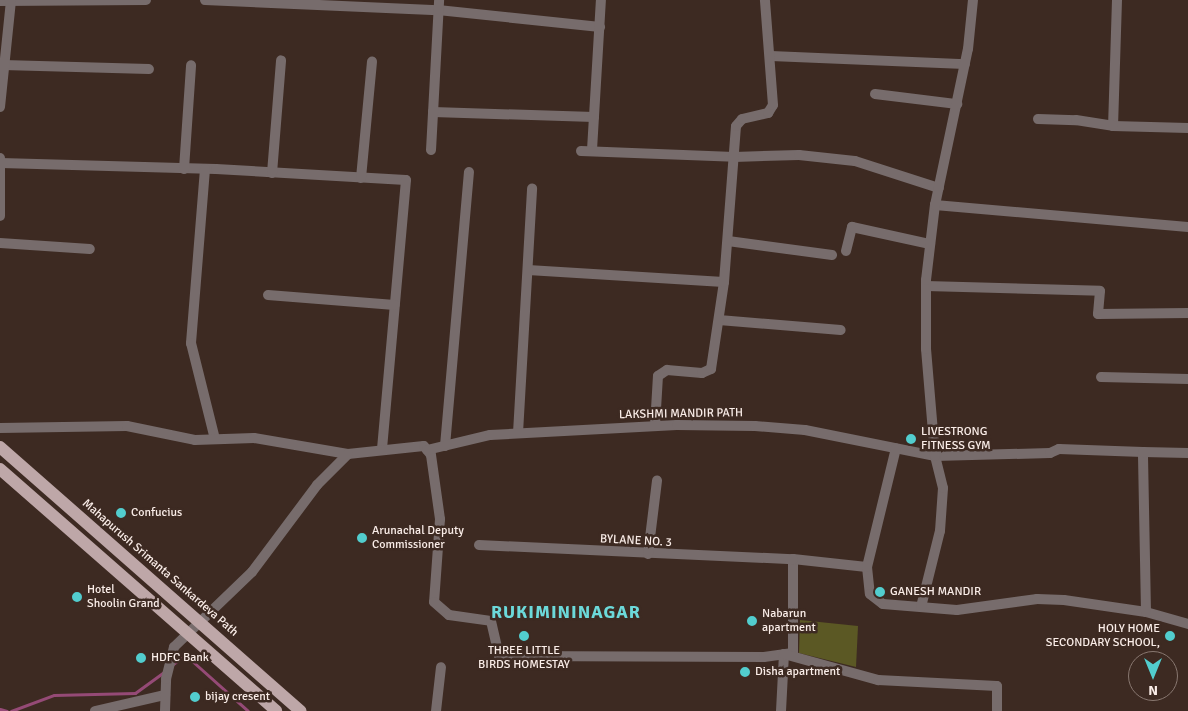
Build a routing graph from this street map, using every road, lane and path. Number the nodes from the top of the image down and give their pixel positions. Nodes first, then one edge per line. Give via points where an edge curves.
1 (146, 0) edge
2 (205, 0) edge
3 (601, 0) edge
4 (765, 0) edge
5 (973, 0) edge
6 (1117, 0) edge
7 (0, 1) edge
8 (11, 1) edge
9 (438, 5) edge
10 (600, 27) junction
11 (771, 56) junction
12 (281, 60) dead end
13 (372, 62) dead end
14 (965, 64) junction
15 (4, 65) junction
16 (191, 65) dead end
17 (150, 68) dead end
18 (1, 85) edge
19 (875, 94) dead end
20 (957, 104) junction
21 (0, 107) edge
22 (433, 112) junction
23 (594, 117) junction
24 (1038, 119) dead end
25 (1113, 126) junction
26 (1188, 128) edge
27 (431, 150) dead end
28 (592, 150) junction
29 (581, 151) dead end
30 (0, 157) edge
31 (734, 157) junction
32 (0, 163) edge
33 (184, 169) junction
34 (205, 169) junction
35 (469, 172) dead end
36 (272, 173) junction
37 (361, 178) junction
38 (532, 188) dead end
39 (939, 188) junction
40 (935, 205) junction
41 (0, 216) edge
42 (1188, 227) edge
43 (728, 241) junction
44 (0, 243) edge
45 (930, 244) junction
46 (90, 249) dead end
47 (846, 251) dead end
48 (832, 255) dead end
49 (528, 270) junction
50 (724, 282) junction
51 (926, 286) junction
52 (268, 294) dead end
53 (395, 305) junction
54 (1188, 313) edge
55 (719, 320) junction
56 (841, 330) dead end
57 (1101, 377) dead end
58 (1188, 379) edge
59 (655, 426) junction
60 (0, 428) edge
61 (518, 433) junction
62 (215, 440) junction
63 (0, 446) edge
64 (445, 446) junction
65 (896, 448) junction
66 (382, 450) junction
67 (427, 450) junction
68 (1143, 452) junction
69 (1188, 453) edge
70 (348, 454) junction
71 (935, 456) junction
72 (0, 469) edge
73 (657, 481) dead end
74 (479, 546) dead end
75 (648, 554) junction
76 (793, 559) junction
77 (867, 568) junction
78 (921, 607) junction
79 (1146, 612) junction
80 (201, 622) junction
81 (1188, 624) edge
82 (188, 633) junction
83 (784, 654) junction
84 (441, 667) dead end
85 (165, 695) junction
86 (120, 708) edge
87 (95, 711) edge
88 (164, 711) edge
89 (276, 711) edge
90 (301, 711) edge
91 (436, 711) edge
92 (781, 711) edge
93 (996, 711) edge

1 - 8 street
2 - 9 street
3 - 10 street
4 - 11 street
5 - 14 street
6 - 25 street
7 - 8 street
8 - 15 street
9 - 10 street
9 - 22 street
10 - 23 street
11 - 14 street
11 - 31 street via 773,105 768,113 742,119 736,126
12 - 36 street
13 - 37 street
14 - 20 street
15 - 17 street
15 - 18 street
16 - 33 street
18 - 21 street
19 - 20 street
20 - 39 street
22 - 23 street
22 - 27 street
23 - 28 street
24 - 25 street via 1076,120
25 - 26 street
28 - 29 street
28 - 31 street
30 - 32 street
31 - 39 street via 799,155 855,161
31 - 43 street
32 - 33 street
32 - 41 street
33 - 34 street
34 - 36 street
34 - 62 street via 191,343
35 - 64 street
36 - 37 street
37 - 53 street via 406,180
38 - 49 street
39 - 40 street
40 - 42 street
40 - 45 street
43 - 48 street
43 - 50 street
44 - 46 street
45 - 47 street via 852,227
45 - 51 street
49 - 50 street
49 - 61 street
50 - 55 street
51 - 54 street via 1100,291 1098,314
51 - 71 street via 926,349
52 - 53 street
53 - 66 street
55 - 56 street
55 - 59 street via 711,369 702,373 667,370 658,376
57 - 58 street
59 - 61 street, LAKSHMI MANDIR PATH
59 - 65 street, LAKSHMI MANDIR PATH via 755,426 805,430
60 - 62 street via 127,426 195,440
61 - 64 street, LAKSHMI MANDIR PATH via 490,435
62 - 70 street via 254,438
63 - 80 main road, Mahapurush Srimanta Sankardeva Path
64 - 67 street, LAKSHMI MANDIR PATH
65 - 71 street, LAKSHMI MANDIR PATH
65 - 77 street
66 - 67 street, LAKSHMI MANDIR PATH via 424,446
66 - 70 street
67 - 83 street via 431,455 440,519 434,602 448,615 491,621 499,656 764,657
68 - 69 street, LAKSHMI MANDIR PATH
68 - 71 street, LAKSHMI MANDIR PATH via 1059,449
68 - 79 street
70 - 80 street via 317,485 252,572
71 - 78 street via 943,488 940,531
72 - 82 main road
73 - 75 street
74 - 75 street, BYLANE NO. 3
75 - 76 street, BYLANE NO. 3
76 - 77 street, BYLANE NO. 3
76 - 83 street via 793,653
77 - 78 street via 870,594 883,604
78 - 79 street via 957,610 1037,599
79 - 81 street
80 - 82 street
80 - 90 main road, Mahapurush Srimanta Sankardeva Path
82 - 85 street via 174,647
82 - 89 main road
83 - 92 street
83 - 93 street via 878,680 997,686
84 - 91 street
85 - 86 street
85 - 88 street
86 - 87 street

